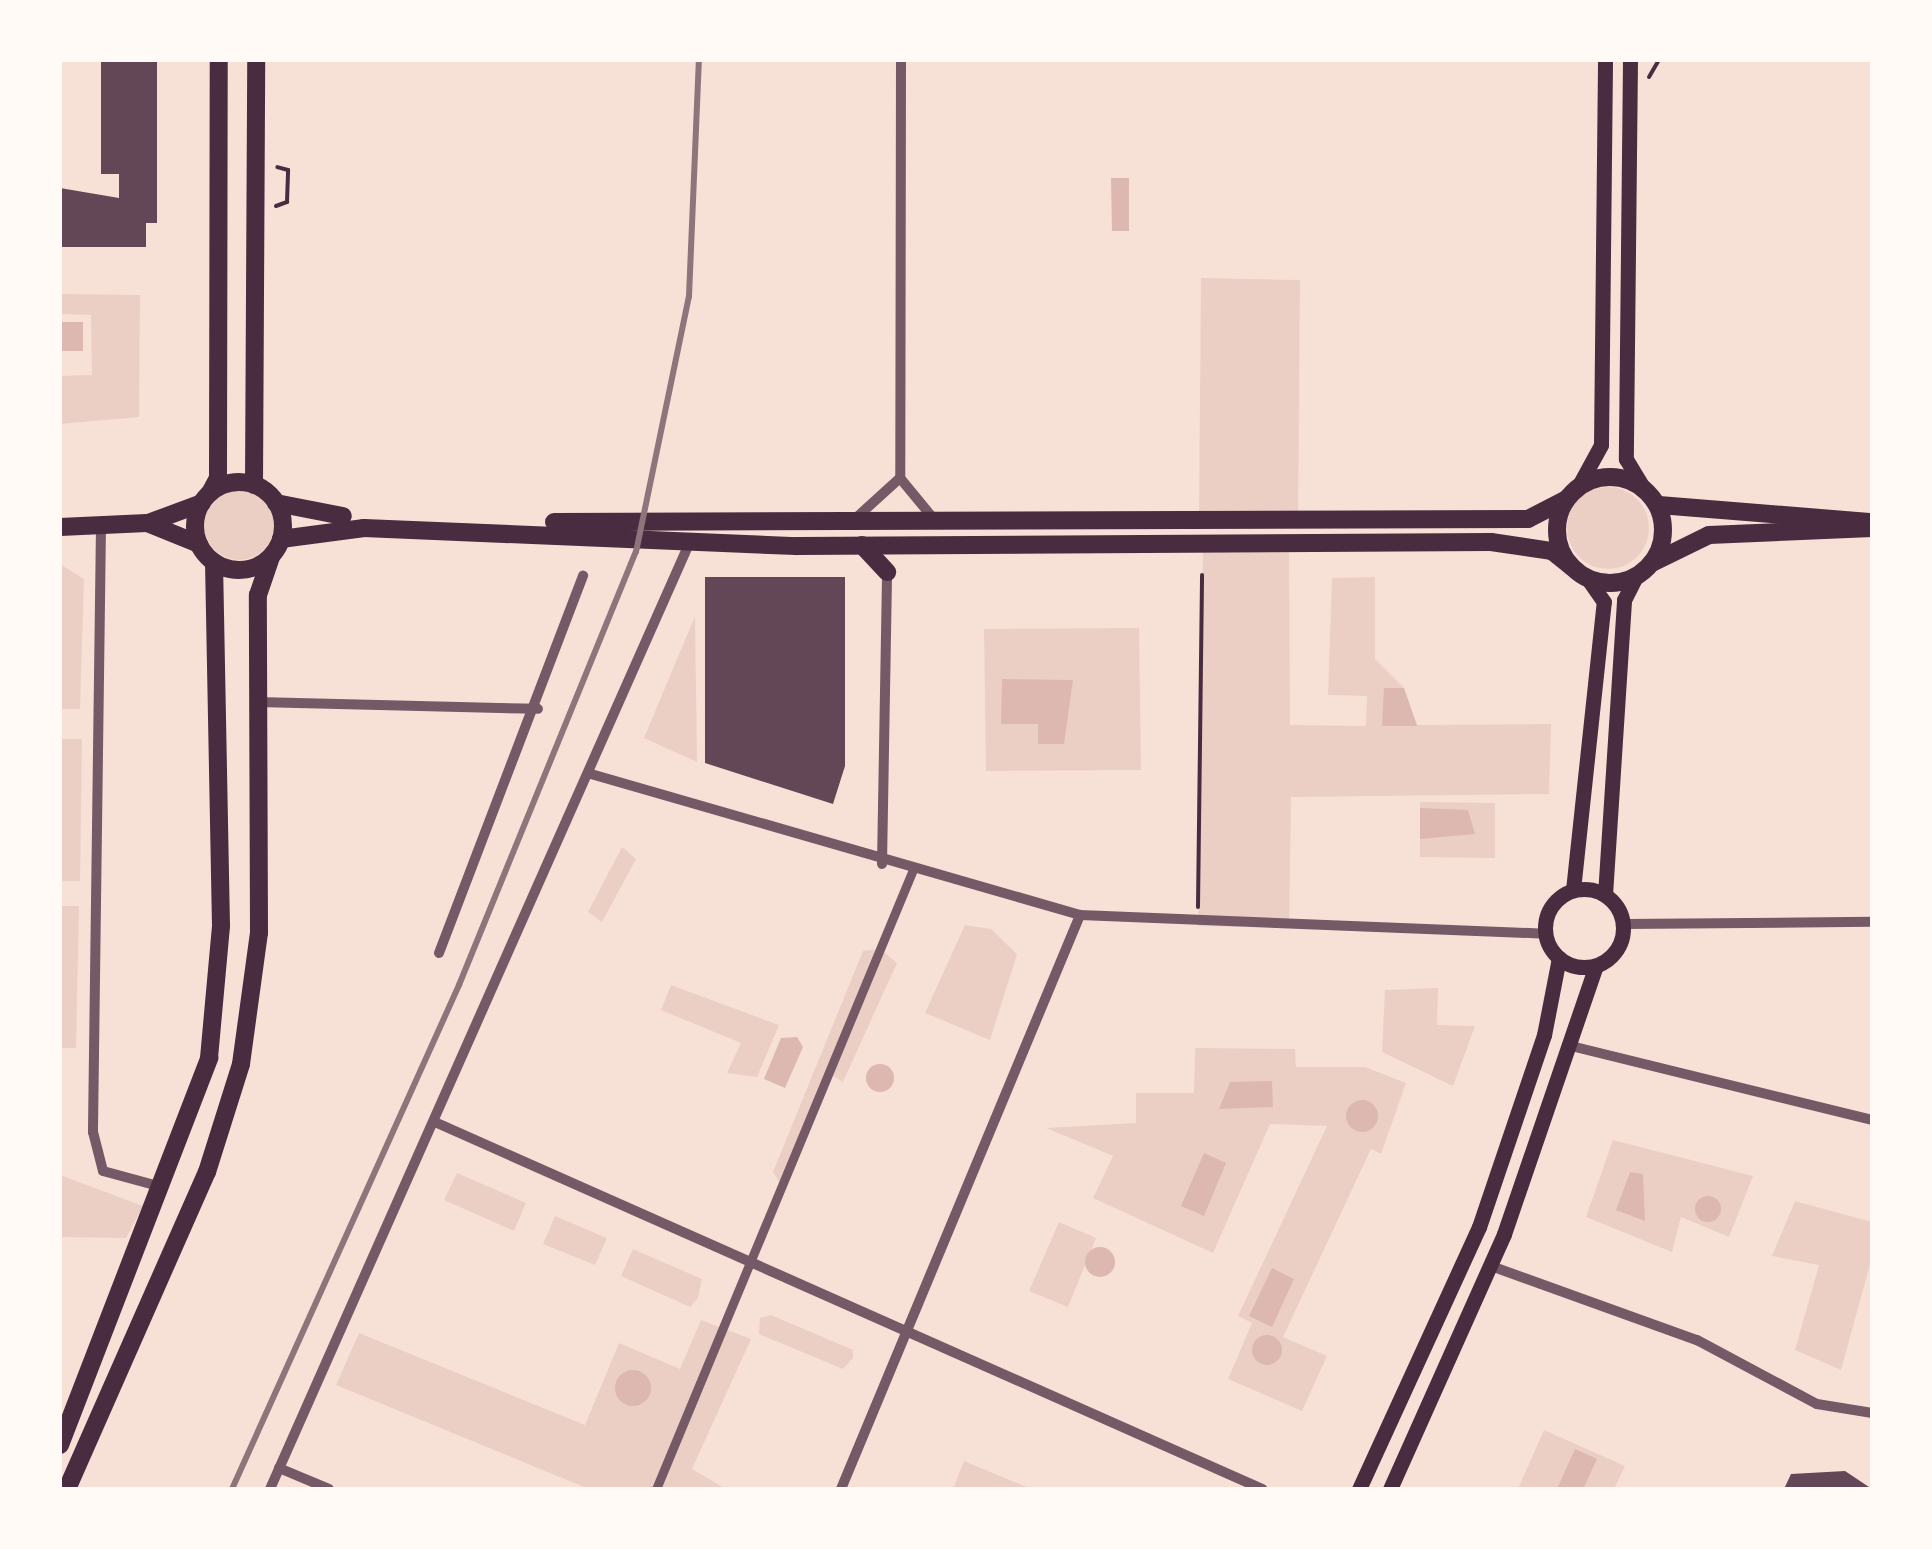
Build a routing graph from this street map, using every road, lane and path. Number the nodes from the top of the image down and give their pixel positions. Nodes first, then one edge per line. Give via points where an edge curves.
1 (218, 60) edge
2 (256, 60) edge
3 (901, 60) edge
4 (1604, 60) edge
5 (1630, 60) edge
6 (900, 478) junction
7 (254, 485) junction
8 (1571, 494) junction
9 (206, 498) junction
10 (1653, 498) junction
11 (276, 503) junction
12 (855, 518) junction
13 (933, 518) junction
14 (146, 523) junction
15 (1872, 525) edge
16 (101, 526) junction
17 (60, 527) edge
18 (558, 528) junction
19 (667, 531) junction
20 (281, 539) junction
21 (199, 544) junction
22 (689, 544) junction
23 (912, 544) junction
24 (862, 545) junction
25 (271, 557) junction
26 (214, 562) junction
27 (1643, 570) junction
28 (888, 572) junction
29 (1579, 572) junction
30 (583, 575) dead end
31 (1202, 575) dead end
32 (257, 702) junction
33 (538, 708) junction
34 (592, 774) junction
35 (882, 864) junction
36 (912, 872) junction
37 (1573, 890) junction
38 (1605, 894) junction
39 (1080, 915) junction
40 (1872, 922) edge
41 (1624, 924) junction
42 (1198, 926) junction
43 (1545, 934) junction
44 (439, 953) dead end
45 (1559, 958) junction
46 (1596, 966) junction
47 (1566, 1045) junction
48 (1872, 1120) edge
49 (437, 1123) junction
50 (162, 1187) junction
51 (750, 1260) junction
52 (1491, 1266) junction
53 (908, 1328) junction
54 (1872, 1413) edge
55 (60, 1445) edge
56 (279, 1468) junction
57 (68, 1489) edge
58 (270, 1489) edge
59 (329, 1489) edge
60 (656, 1489) edge
61 (841, 1489) edge
62 (1262, 1489) edge
63 (1359, 1489) edge
64 (1390, 1489) edge

1 - 9 main road via 218,478
2 - 7 main road
3 - 6 street
4 - 8 main road via 1601,446
5 - 10 main road via 1626,459
6 - 12 street
6 - 13 street
7 - 9 main road
7 - 11 main road
8 - 10 main road via 1611,477
8 - 13 main road via 1528,520
8 - 29 main road via 1556,535
9 - 14 main road
9 - 21 main road
10 - 15 main road
10 - 27 main road via 1662,534
11 - 18 main road via 318,516
11 - 20 main road
12 - 13 main road
12 - 19 main road
14 - 16 main road
14 - 21 main road
15 - 27 main road via 1709,535
16 - 17 main road
16 - 50 street via 93,1132 103,1171
18 - 19 main road
18 - 20 main road via 313,528
19 - 22 main road
20 - 25 main road
21 - 26 main road
22 - 24 main road
22 - 34 street
23 - 24 main road
23 - 28 main road
23 - 29 main road via 1492,542 1552,551
24 - 28 main road
25 - 26 main road via 243,570
25 - 32 main road via 258,595
26 - 50 main road via 219,998 209,1058
27 - 29 main road
27 - 38 main road via 1624,600
28 - 35 street
29 - 37 main road via 1604,602
30 - 33 street
31 - 42 path
32 - 33 street
32 - 57 main road via 259,933 241,1064 206,1172
33 - 44 street
34 - 35 street
34 - 49 street
35 - 36 street
36 - 39 street
36 - 51 street
37 - 38 main road
37 - 43 main road via 1550,909
38 - 41 main road
39 - 42 street
39 - 53 street
40 - 41 street
41 - 46 main road via 1617,950
42 - 43 street
43 - 45 main road
45 - 46 main road
45 - 63 main road via 1544,1034 1480,1227
46 - 47 main road
47 - 48 street
47 - 52 main road
49 - 51 street
49 - 56 street
50 - 55 main road
51 - 53 street
51 - 60 street
52 - 54 street via 1628,1322 1675,1332 1817,1404
52 - 64 main road
53 - 61 street
53 - 62 street
56 - 58 street
56 - 59 street

